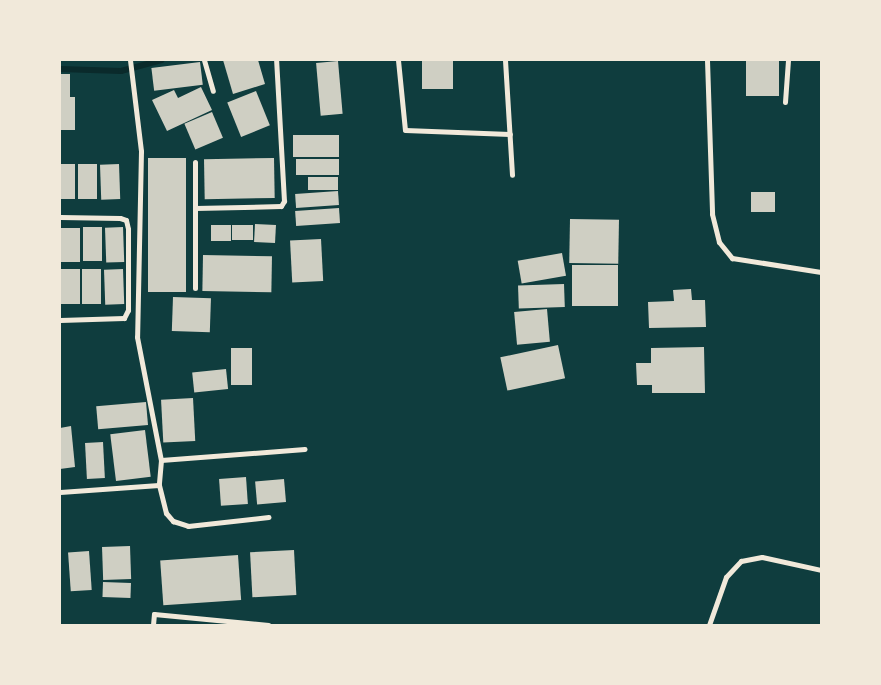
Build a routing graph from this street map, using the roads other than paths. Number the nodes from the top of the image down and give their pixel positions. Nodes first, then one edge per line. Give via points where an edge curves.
1 (204, 60) edge
2 (276, 60) edge
3 (398, 60) edge
4 (505, 60) edge
5 (707, 60) edge
6 (788, 60) edge
7 (130, 61) edge
8 (213, 91) dead end
9 (786, 102) dead end
10 (510, 134) junction
11 (195, 162) dead end
12 (512, 175) dead end
13 (195, 208) junction
14 (60, 217) edge
15 (821, 272) edge
16 (195, 288) dead end
17 (60, 320) edge
18 (305, 449) dead end
19 (161, 460) junction
20 (159, 485) junction
21 (60, 492) edge
22 (268, 517) dead end
23 (821, 570) edge
24 (153, 625) edge
25 (268, 625) edge
26 (709, 625) edge

1 - 8 street
2 - 13 street via 284,201 281,206
3 - 10 street via 404,130
4 - 10 street
5 - 15 street via 712,214 719,242 732,258
6 - 9 street
7 - 19 street via 141,151 137,337
10 - 12 street
11 - 13 street
13 - 16 street
14 - 17 street via 120,218 126,220 128,229 128,310 124,318
18 - 19 street
19 - 20 street
20 - 21 street
20 - 22 street via 166,513 173,521 188,526
23 - 26 street via 762,557 741,561 726,577
24 - 25 street via 154,614

